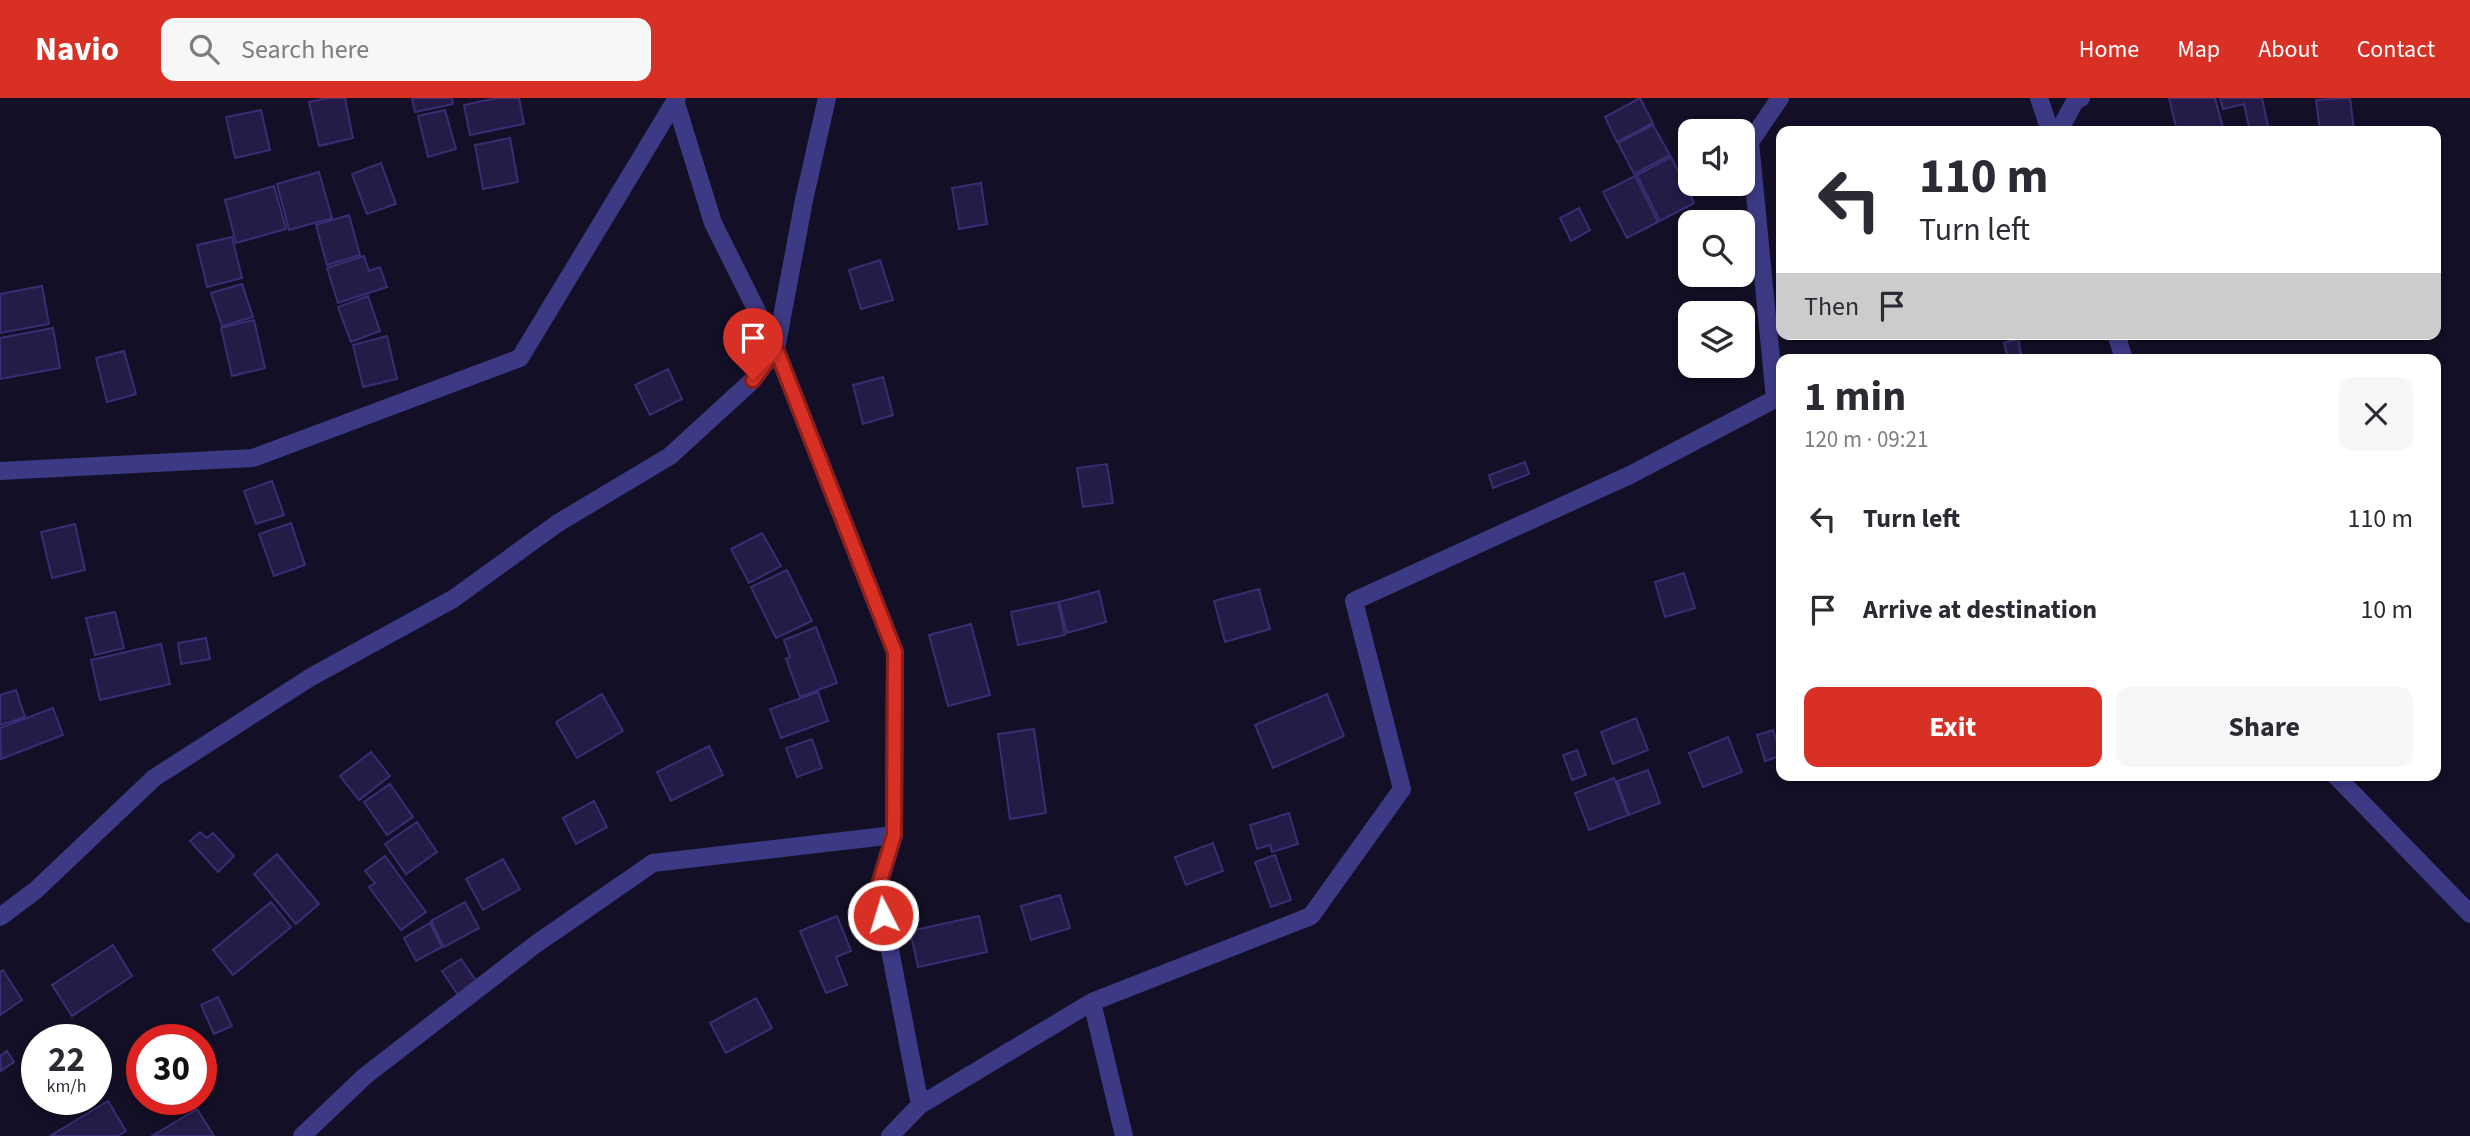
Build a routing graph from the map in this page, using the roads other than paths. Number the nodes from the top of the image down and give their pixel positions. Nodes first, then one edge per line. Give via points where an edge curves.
1 (827, 98) edge
2 (1780, 98) edge
3 (2039, 98) edge
4 (2081, 98) edge
5 (676, 99) edge
6 (2048, 126) edge
7 (2062, 126) edge
8 (776, 349) junction
9 (0, 471) edge
10 (2341, 781) edge
11 (894, 835) junction
12 (2470, 914) edge
13 (0, 916) edge
14 (1092, 1002) junction
15 (920, 1105) junction
16 (302, 1136) edge
17 (890, 1136) edge
18 (1124, 1136) edge

1 - 8 street
2 - 14 street via 1750,142 1775,400 1630,475 1354,601 1402,789 1311,916
3 - 6 street
4 - 7 street
5 - 8 street via 713,223
5 - 9 street via 520,358 253,458
8 - 11 street via 895,652
8 - 13 street via 753,380 670,456 558,523 453,599 311,677 154,778 36,890
10 - 12 street
11 - 15 street via 878,888
11 - 16 street via 653,863 536,944 365,1076
14 - 15 street
14 - 18 street
15 - 17 street

